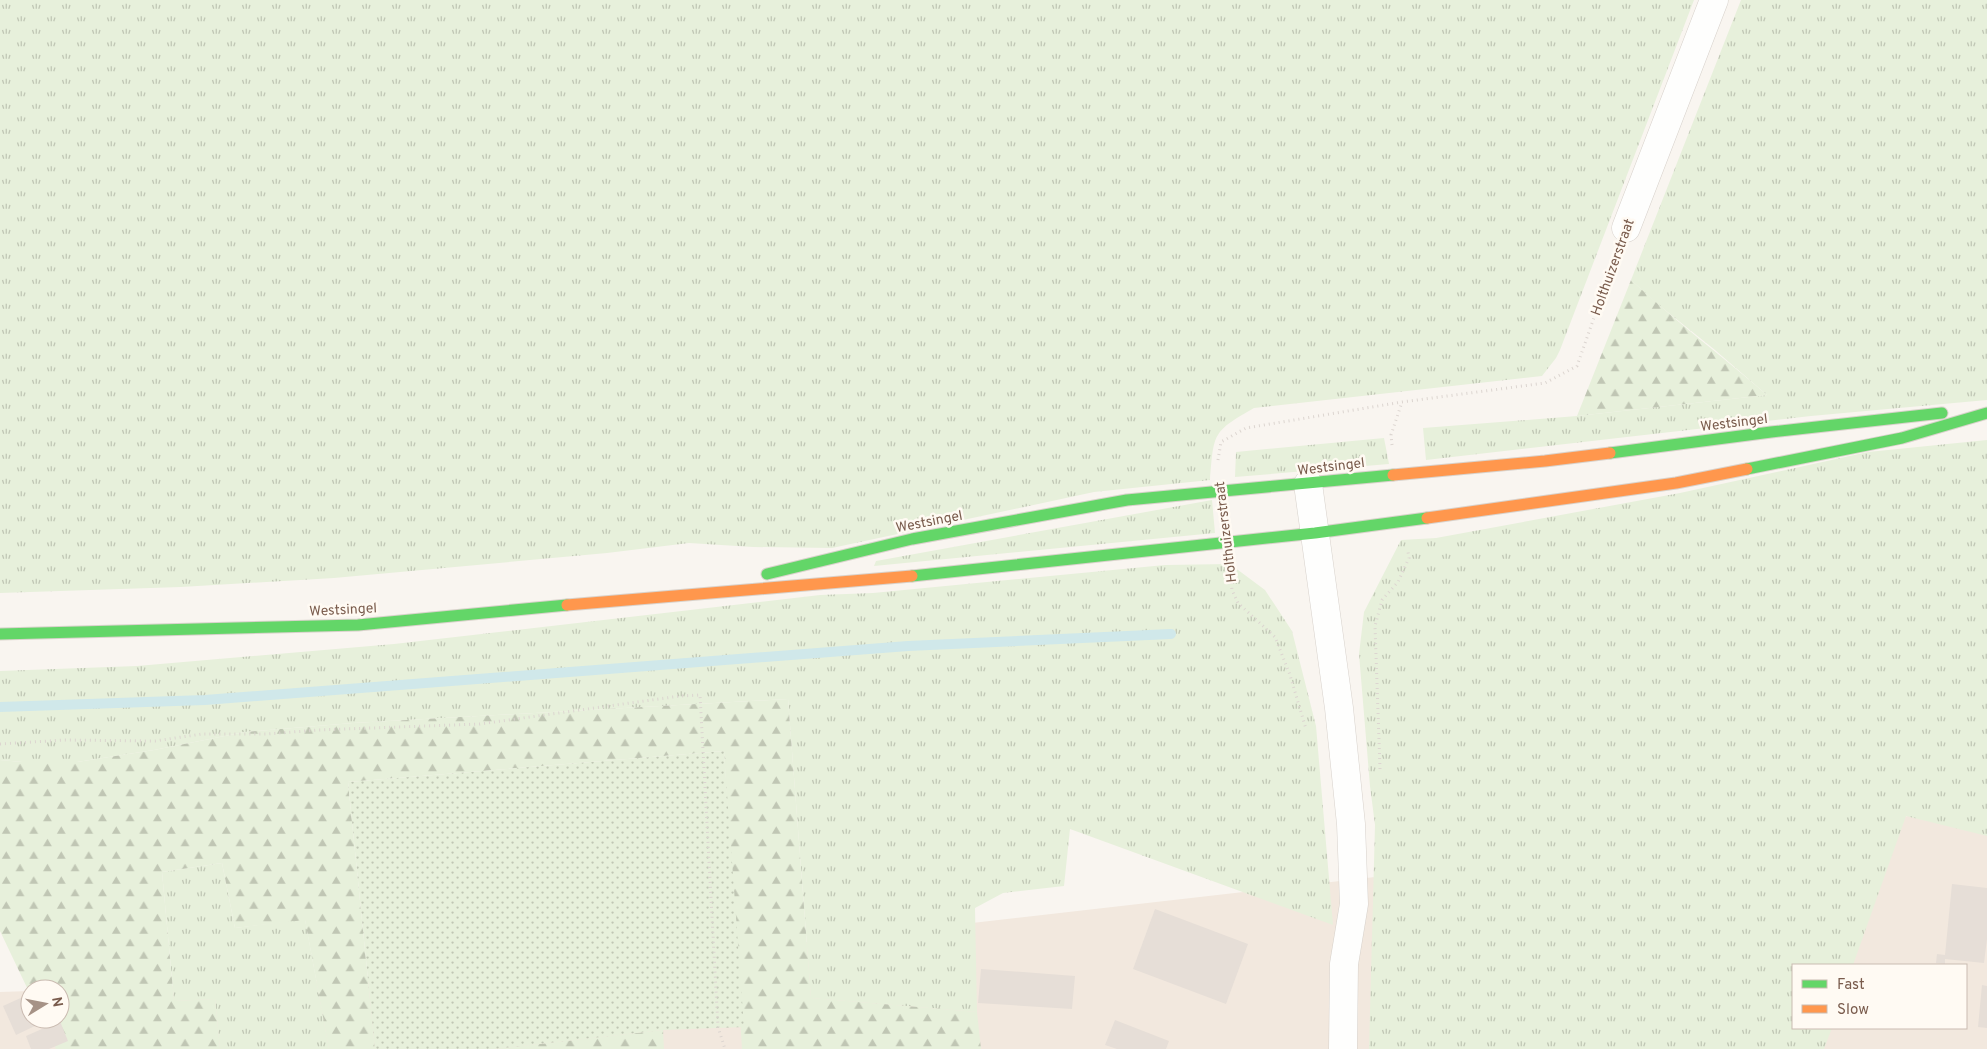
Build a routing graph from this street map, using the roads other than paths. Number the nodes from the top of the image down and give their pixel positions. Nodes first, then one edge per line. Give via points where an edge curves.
1 (1714, 0) edge
2 (1626, 228) road end
3 (1987, 408) edge
4 (1987, 413) edge
5 (1308, 484) junction
6 (1315, 533) junction
7 (686, 594) junction
8 (0, 634) edge
9 (1343, 1049) edge

1 - 2 street, Holthuizerstraat
3 - 5 main road, Westsingel via 1545,461
4 - 6 main road, Westsingel via 1902,438 1676,483
5 - 6 street
5 - 7 main road, Westsingel via 1127,500 912,539
6 - 7 main road, Westsingel via 898,577
6 - 9 street via 1351,824 1354,904 1344,964
7 - 8 main road, Westsingel via 358,625

